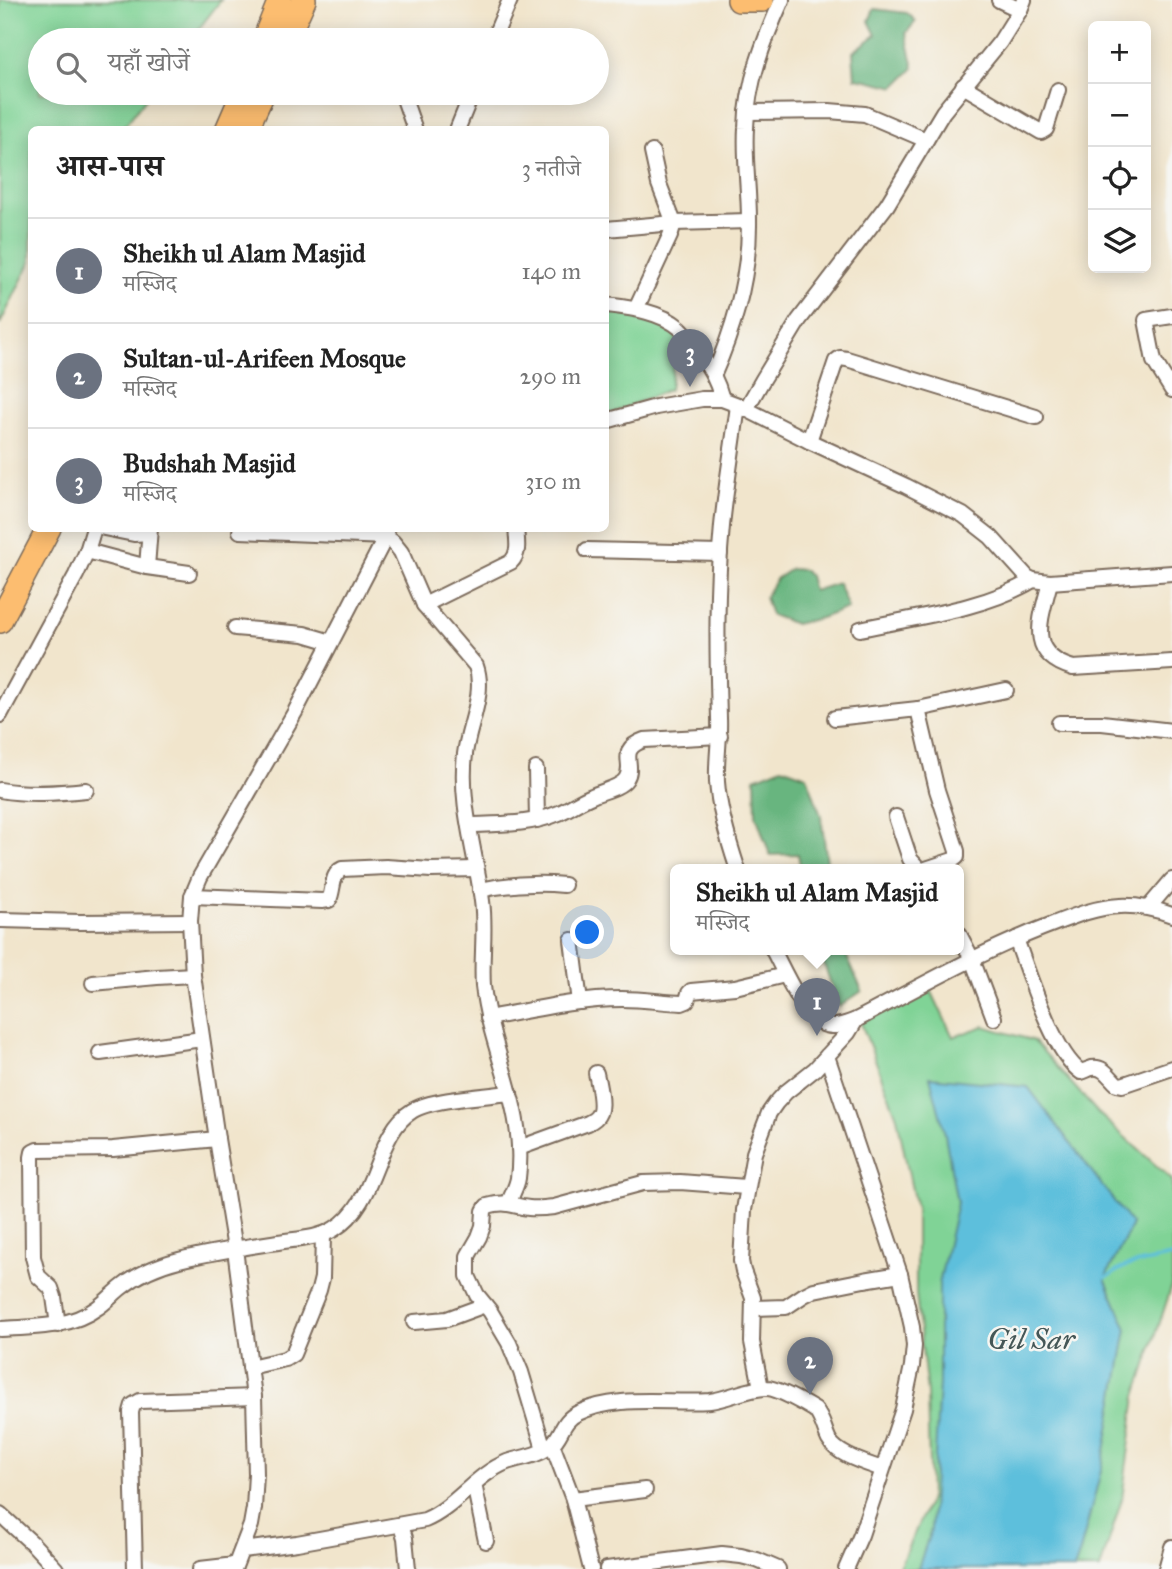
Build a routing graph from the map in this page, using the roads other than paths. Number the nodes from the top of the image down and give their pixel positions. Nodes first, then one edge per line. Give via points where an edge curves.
1 (280, 0) edge
2 (304, 0) edge
3 (510, 0) edge
4 (740, 0) edge
5 (762, 0) edge
6 (782, 0) edge
7 (999, 0) edge
8 (1022, 5) edge
9 (269, 28) edge
10 (291, 28) edge
11 (498, 28) edge
12 (963, 86) junction
13 (1058, 90) dead end
14 (238, 105) edge
15 (257, 105) edge
16 (406, 105) edge
17 (467, 105) edge
18 (747, 112) junction
19 (229, 126) edge
20 (248, 126) edge
21 (414, 126) edge
22 (459, 126) edge
23 (926, 140) junction
24 (652, 152) dead end
25 (750, 220) junction
26 (674, 223) junction
27 (609, 229) edge
28 (609, 305) edge
29 (636, 309) junction
30 (1172, 316) edge
31 (714, 374) junction
32 (1172, 390) edge
33 (722, 399) junction
34 (742, 407) junction
35 (1036, 417) dead end
36 (609, 420) edge
37 (809, 441) junction
38 (31, 532) edge
39 (47, 532) edge
40 (93, 532) edge
41 (124, 532) edge
42 (145, 532) edge
43 (150, 532) edge
44 (313, 532) edge
45 (516, 532) edge
46 (386, 533) edge
47 (586, 550) dead end
48 (87, 551) junction
49 (720, 553) junction
50 (147, 567) junction
51 (189, 573) dead end
52 (1172, 573) edge
53 (1033, 580) junction
54 (1050, 582) junction
55 (0, 588) edge
56 (424, 605) junction
57 (0, 621) edge
58 (235, 628) dead end
59 (860, 629) dead end
60 (331, 642) junction
61 (1172, 661) edge
62 (1006, 690) dead end
63 (918, 709) junction
64 (0, 715) edge
65 (835, 718) dead end
66 (1059, 723) dead end
67 (1172, 731) edge
68 (719, 736) junction
69 (536, 769) dead end
70 (0, 790) edge
71 (86, 790) dead end
72 (896, 817) dead end
73 (537, 820) junction
74 (469, 825) junction
75 (736, 864) edge
76 (915, 864) edge
77 (940, 864) edge
78 (476, 869) junction
79 (1172, 880) edge
80 (564, 885) dead end
81 (480, 890) junction
82 (192, 896) junction
83 (1149, 907) junction
84 (1172, 915) edge
85 (0, 920) edge
86 (190, 921) junction
87 (1016, 939) junction
88 (572, 940) dead end
89 (964, 944) edge
90 (775, 955) edge
91 (972, 959) junction
92 (193, 975) junction
93 (785, 975) junction
94 (93, 983) dead end
95 (580, 1002) junction
96 (488, 1018) junction
97 (994, 1018) dead end
98 (856, 1020) junction
99 (202, 1039) junction
100 (100, 1053) dead end
101 (827, 1056) junction
102 (1172, 1068) edge
103 (596, 1073) dead end
104 (510, 1093) junction
105 (217, 1139) junction
106 (519, 1149) junction
107 (747, 1187) junction
108 (509, 1202) junction
109 (323, 1235) junction
110 (235, 1249) junction
111 (900, 1274) junction
112 (485, 1305) junction
113 (753, 1308) junction
114 (414, 1322) dead end
115 (58, 1325) junction
116 (0, 1329) edge
117 (250, 1367) junction
118 (761, 1388) junction
119 (254, 1397) junction
120 (548, 1447) junction
121 (882, 1469) junction
122 (474, 1484) junction
123 (645, 1490) dead end
124 (573, 1499) junction
125 (0, 1514) edge
126 (401, 1525) junction
127 (486, 1541) dead end
128 (1172, 1547) edge
129 (243, 1550) junction
130 (234, 1567) edge
131 (56, 1569) edge
132 (135, 1569) edge
133 (200, 1569) edge
134 (408, 1569) edge
135 (591, 1569) edge
136 (607, 1569) edge
137 (778, 1569) edge
138 (846, 1569) edge
139 (1166, 1569) edge

1 - 9 main road
2 - 10 main road
3 - 11 street
4 - 5 main road
6 - 18 street via 761,49
7 - 8 street
8 - 12 street via 1000,42
12 - 13 street via 1041,132 1046,129
12 - 23 street
14 - 19 main road
15 - 20 main road
16 - 21 street
17 - 22 street
18 - 23 street via 864,114
18 - 25 street
23 - 34 street via 887,205 799,320
24 - 26 street
25 - 26 street
25 - 31 street via 738,311
26 - 27 street
26 - 29 street
28 - 29 street
29 - 31 street via 680,328
30 - 32 street via 1146,320 1154,361
31 - 33 street
33 - 34 street
33 - 36 street via 687,401
34 - 37 street
34 - 49 street
35 - 37 street via 840,358
37 - 53 street via 963,515
38 - 55 main road
39 - 57 main road
40 - 48 street
41 - 42 street
43 - 50 street
44 - 46 street
45 - 56 street via 518,550 511,562
46 - 56 street via 401,552
46 - 60 street
47 - 49 street
48 - 50 street
48 - 64 street
49 - 68 street
50 - 51 street
52 - 54 street
53 - 54 street
53 - 59 street via 970,606
54 - 61 street via 1039,633 1047,654 1061,665
56 - 74 street via 480,676 464,762
58 - 60 street via 304,634
60 - 82 street
62 - 63 street
63 - 65 street
63 - 77 street via 957,851 957,857
66 - 67 street
68 - 73 street via 633,744 625,781
68 - 75 street via 718,786
69 - 73 street
70 - 71 street
72 - 76 street
73 - 74 street
74 - 78 street
78 - 81 street
78 - 82 street via 342,869 329,900 322,901
79 - 83 street
80 - 81 street via 537,883
81 - 96 street
82 - 86 street
83 - 84 street
83 - 87 street via 1097,910
85 - 86 street
86 - 92 street
87 - 91 street
87 - 102 street via 1051,1030 1075,1068 1081,1072 1101,1069 1122,1085
88 - 95 street
89 - 91 street
90 - 93 street
91 - 97 street
91 - 98 street
92 - 94 street
92 - 99 street
93 - 95 street via 691,991 682,1003
93 - 98 street via 804,1006 823,1024
95 - 96 street
96 - 104 street
98 - 101 street
99 - 100 street
99 - 105 street
101 - 107 street via 769,1113
101 - 111 street
103 - 106 street via 601,1112 597,1118
104 - 106 street
104 - 109 street via 412,1111 389,1137 356,1208
105 - 110 street
105 - 115 street via 33,1152 33,1257 38,1276 51,1288
106 - 108 street via 518,1180
107 - 108 street via 643,1183 540,1209
107 - 113 street via 741,1261
108 - 112 street via 487,1206 479,1237 468,1256 468,1276
109 - 110 street
109 - 117 street via 319,1290 293,1354
110 - 115 street via 147,1271 96,1309
110 - 117 street
111 - 113 street via 814,1290 786,1307
111 - 121 street via 914,1346 903,1409
112 - 114 street via 447,1319
112 - 120 street via 505,1335
113 - 118 street via 752,1342
115 - 116 street
117 - 119 street
118 - 120 street via 719,1400 604,1405 570,1418
118 - 121 street via 773,1389 815,1410 833,1446
119 - 129 street via 254,1507
119 - 132 street via 140,1401 133,1405
120 - 122 street via 495,1468
120 - 124 street
121 - 138 street
122 - 126 street via 437,1515
122 - 127 street
123 - 124 street
124 - 135 street
125 - 131 street
126 - 129 street
126 - 134 street
128 - 139 street
129 - 130 street
130 - 133 street
136 - 137 street via 722,1554 757,1559

